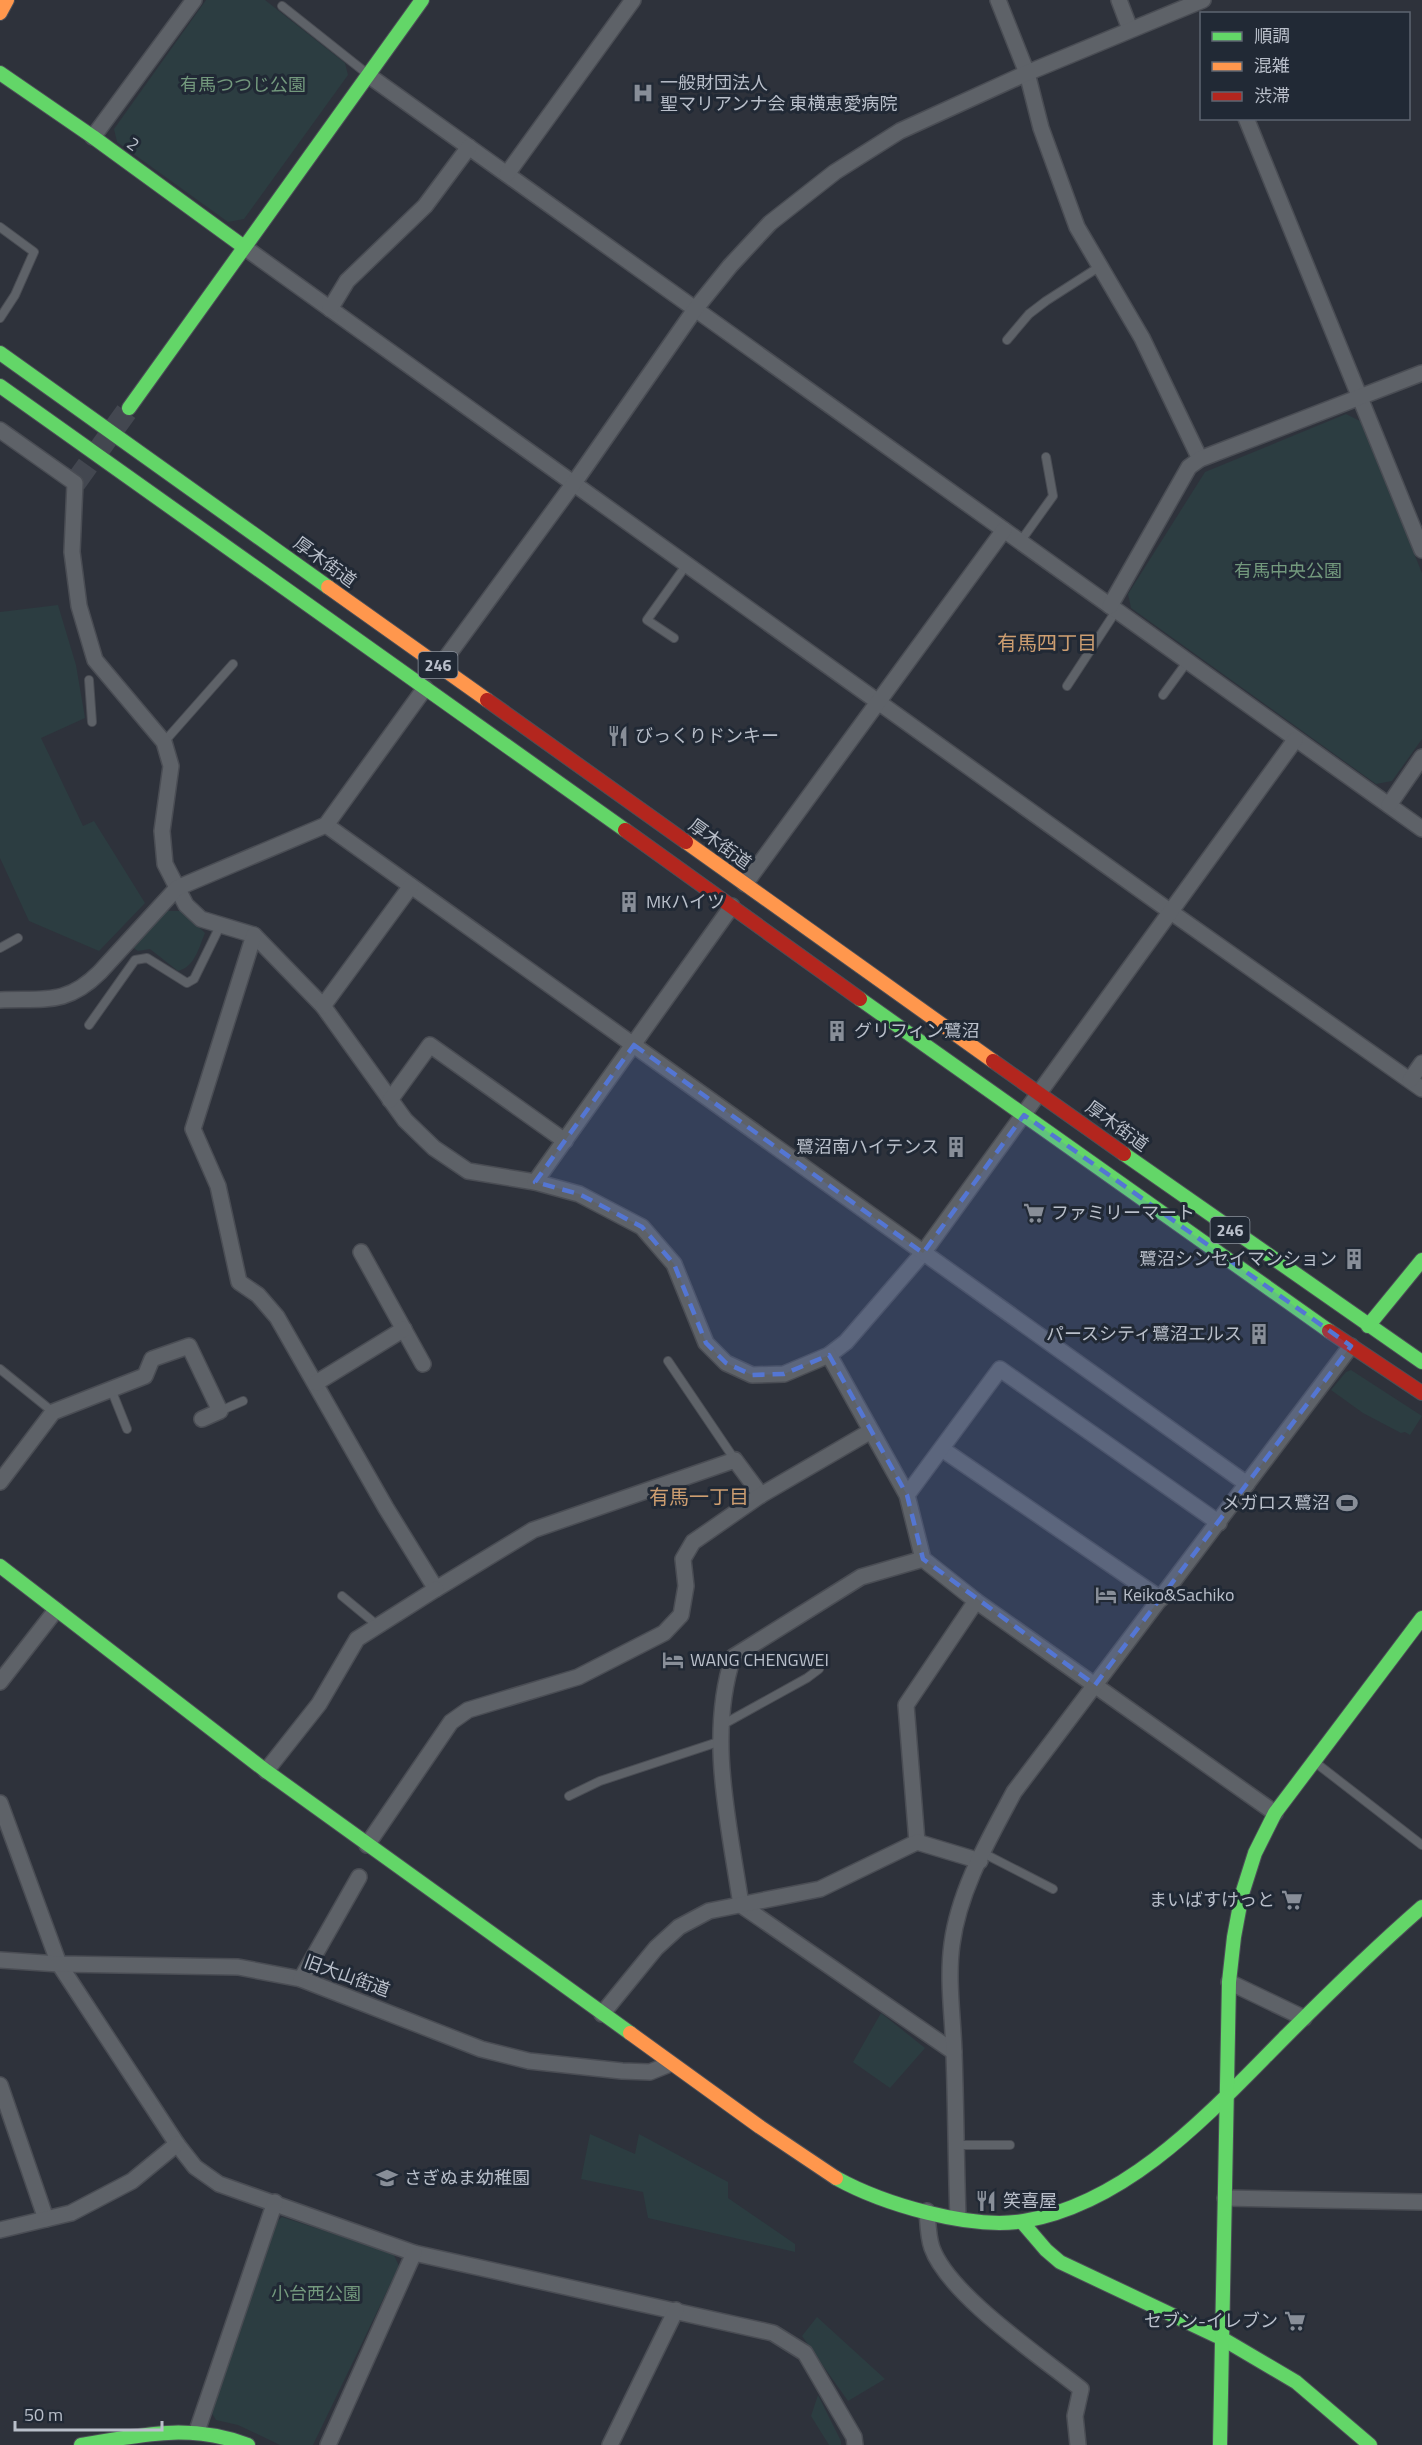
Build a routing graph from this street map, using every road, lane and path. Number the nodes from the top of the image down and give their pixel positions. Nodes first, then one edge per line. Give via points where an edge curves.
1 (7, 0) edge
2 (194, 0) edge
3 (422, 0) edge
4 (633, 0) edge
5 (998, 0) edge
6 (1119, 0) edge
7 (1201, 4) edge
8 (282, 6) dead end
9 (0, 13) edge
10 (1130, 29) junction
11 (1028, 73) junction
12 (0, 74) edge
13 (368, 75) junction
14 (1247, 120) edge
15 (93, 137) junction
16 (469, 147) junction
17 (507, 174) junction
18 (0, 227) edge
19 (244, 247) junction
20 (1099, 267) junction
21 (696, 308) junction
22 (330, 309) junction
23 (0, 318) edge
24 (1008, 339) dead end
25 (0, 352) edge
26 (1422, 373) edge
27 (0, 386) edge
28 (1359, 399) junction
29 (129, 408) tunnel mouth
30 (0, 430) edge
31 (1046, 457) dead end
32 (1200, 459) junction
33 (574, 483) junction
34 (1004, 530) junction
35 (1020, 542) junction
36 (1422, 550) edge
37 (687, 564) junction
38 (1113, 608) junction
39 (675, 638) dead end
40 (1187, 662) junction
41 (233, 664) dead end
42 (440, 666) junction
43 (89, 680) dead end
44 (1067, 686) dead end
45 (425, 688) junction
46 (1163, 695) dead end
47 (878, 702) junction
48 (92, 722) dead end
49 (1295, 740) junction
50 (164, 742) junction
51 (1422, 757) edge
52 (1389, 805) junction
53 (326, 825) junction
54 (1422, 829) edge
55 (745, 884) junction
56 (411, 886) junction
57 (177, 888) junction
58 (732, 906) junction
59 (1171, 912) junction
60 (221, 924) junction
61 (254, 935) junction
62 (18, 938) dead end
63 (0, 948) edge
64 (0, 1000) edge
65 (323, 1006) junction
66 (89, 1025) dead end
67 (634, 1045) junction
68 (1422, 1063) edge
69 (1416, 1085) edge
70 (1040, 1093) junction
71 (390, 1100) junction
72 (1024, 1115) junction
73 (565, 1141) junction
74 (535, 1182) junction
75 (362, 1252) dead end
76 (923, 1253) junction
77 (1422, 1260) edge
78 (1368, 1326) junction
79 (404, 1329) junction
80 (1352, 1346) junction
81 (829, 1355) junction
82 (668, 1361) dead end
83 (1422, 1362) edge
84 (423, 1364) dead end
85 (0, 1369) edge
86 (316, 1383) junction
87 (111, 1389) junction
88 (1422, 1393) edge
89 (243, 1401) dead end
90 (220, 1411) junction
91 (53, 1413) junction
92 (202, 1419) dead end
93 (127, 1429) dead end
94 (871, 1431) junction
95 (942, 1449) junction
96 (735, 1460) junction
97 (0, 1482) edge
98 (1247, 1484) junction
99 (761, 1495) junction
100 (906, 1495) junction
101 (1219, 1523) junction
102 (923, 1559) junction
103 (0, 1566) edge
104 (436, 1589) junction
105 (342, 1596) dead end
106 (1161, 1599) junction
107 (976, 1601) junction
108 (56, 1610) junction
109 (1422, 1618) edge
110 (377, 1625) junction
111 (1417, 1635) edge
112 (819, 1668) dead end
113 (0, 1682) edge
114 (1095, 1685) junction
115 (721, 1733) junction
116 (1314, 1761) junction
117 (266, 1771) junction
118 (569, 1796) dead end
119 (0, 1803) edge
120 (1275, 1813) junction
121 (917, 1842) junction
122 (367, 1845) junction
123 (1422, 1845) edge
124 (981, 1857) junction
125 (359, 1877) dead end
126 (1053, 1889) dead end
127 (741, 1905) junction
128 (1422, 1907) edge
129 (0, 1960) edge
130 (59, 1964) junction
131 (302, 1978) junction
132 (1229, 1982) junction
133 (602, 2014) junction
134 (1305, 2018) junction
135 (954, 2052) junction
136 (670, 2064) junction
137 (0, 2085) edge
138 (1227, 2095) junction
139 (177, 2144) junction
140 (956, 2145) junction
141 (1010, 2145) dead end
142 (1225, 2198) junction
143 (275, 2202) junction
144 (1422, 2202) edge
145 (927, 2211) junction
146 (958, 2218) junction
147 (46, 2219) junction
148 (1022, 2222) junction
149 (0, 2230) edge
150 (414, 2253) junction
151 (676, 2310) junction
152 (1223, 2340) junction
153 (197, 2431) junction
154 (81, 2445) edge
155 (248, 2445) edge
156 (328, 2445) edge
157 (610, 2445) edge
158 (855, 2445) edge
159 (1078, 2445) edge
160 (1220, 2445) edge
161 (1370, 2445) edge

1 - 9 main road
2 - 15 street
3 - 13 main road
4 - 17 street
5 - 11 street
6 - 10 street
7 - 10 street
8 - 13 lane
10 - 11 street
11 - 20 street via 1041,128 1066,199
11 - 21 street via 900,131 835,172 770,223
12 - 15 main road, 2
13 - 16 street
13 - 19 main road
14 - 28 street
15 - 19 main road, 2
16 - 17 street
16 - 22 street via 425,206 347,281
17 - 21 street
18 - 23 lane via 34,252
19 - 22 street
19 - 29 main road
20 - 24 lane via 1029,314
20 - 32 street via 1142,338
21 - 33 street
21 - 34 street
22 - 33 street
25 - 42 main road, 厚木街道 / 246
26 - 28 street
27 - 45 main road, 246
28 - 32 street
28 - 36 street
30 - 50 street via 75,483 72,552 79,606 95,660
31 - 35 lane via 1053,496
32 - 38 street via 1189,467
33 - 37 street
33 - 42 street
34 - 35 street
34 - 47 street
35 - 38 street
37 - 39 lane via 647,620
37 - 47 street
38 - 40 street
38 - 44 lane
40 - 46 lane
40 - 49 street
41 - 50 lane
42 - 55 main road, 厚木街道 / 246
43 - 48 lane
45 - 53 street
45 - 58 main road, 246
47 - 55 street
47 - 59 street
49 - 52 street
49 - 59 street
50 - 57 street via 171,766 162,831 165,864
51 - 52 street
52 - 54 street
53 - 56 street
53 - 57 street
55 - 70 main road, 厚木街道 / 246
56 - 65 street
56 - 67 street
57 - 60 street via 186,905 201,919
57 - 64 street via 100,972 74,993 57,999
58 - 67 street
58 - 72 main road, 246
59 - 69 street
59 - 70 street
60 - 61 street
60 - 66 lane via 194,979 188,983 147,958 135,960
61 - 65 street
61 - 86 street via 194,1129 218,1186 238,1282 258,1295 277,1317
62 - 63 lane
65 - 71 street
67 - 73 street
67 - 76 street
68 - 69 street
70 - 72 street
70 - 78 main road, 厚木街道 / 246
71 - 73 street via 430,1046
71 - 74 street via 435,1148 468,1171
72 - 76 street
72 - 80 main road, 246
73 - 74 street
74 - 81 street via 579,1194 642,1227 674,1264 706,1343 726,1363 752,1375 784,1374
75 - 79 street
76 - 81 street via 846,1342
76 - 98 street
77 - 78 main road
78 - 83 main road, 厚木街道 / 246
79 - 84 street
79 - 86 street
80 - 88 main road, 246
80 - 98 street
81 - 94 street
82 - 96 lane
85 - 91 lane
86 - 104 street
87 - 90 street via 145,1376 152,1359 189,1346
87 - 91 street
87 - 93 lane
89 - 90 lane
90 - 92 street
91 - 97 street
94 - 99 street
94 - 100 street
95 - 100 street
95 - 101 street via 1000,1369
95 - 106 street
96 - 99 street
96 - 104 street via 533,1530
98 - 101 street
99 - 122 street via 693,1542 683,1559 686,1586 681,1615 663,1633 578,1677 468,1710 451,1722
100 - 102 street
101 - 106 street
102 - 107 street
102 - 115 street via 861,1577 733,1657 726,1680
103 - 108 main road
104 - 110 street
105 - 110 lane
106 - 114 street
107 - 114 street
107 - 121 street via 906,1705
108 - 113 street
108 - 117 main road
109 - 111 main road
110 - 117 street via 357,1639 319,1704
111 - 116 main road
112 - 115 lane
114 - 120 street
114 - 124 street via 1014,1792
115 - 118 lane
115 - 127 street via 722,1776
116 - 120 main road
116 - 123 lane
117 - 122 main road
119 - 130 street
120 - 132 main road via 1259,1841 1244,1883
121 - 124 street
121 - 127 street via 820,1889
122 - 133 main road
124 - 126 lane
124 - 135 street via 963,1898 952,1943
125 - 131 street
127 - 133 street via 709,1911 679,1927 656,1948
127 - 135 street
128 - 134 main road
129 - 130 street, 旧大山街道
130 - 131 street, 旧大山街道 via 238,1967
130 - 139 street
131 - 136 street, 旧大山街道 via 481,2049 530,2061 650,2072
132 - 134 street
132 - 138 main road
133 - 136 main road
134 - 138 main road
135 - 140 street
136 - 145 main road via 834,2176 885,2199
137 - 147 street
138 - 142 main road
138 - 148 main road via 1200,2122 1102,2193 1068,2209
139 - 143 street via 195,2167 219,2184
139 - 147 street via 132,2181 71,2213
140 - 141 lane
140 - 146 street
142 - 144 street
142 - 152 main road
143 - 150 street
143 - 153 street
145 - 146 main road
145 - 159 street via 932,2247 957,2285 973,2303 1081,2389 1075,2416
146 - 148 main road
147 - 149 street
148 - 152 main road via 1060,2262
150 - 151 street
150 - 156 street
151 - 157 street
151 - 158 street via 773,2333 805,2354
152 - 160 main road
152 - 161 main road via 1296,2382
153 - 154 main road via 176,2429
153 - 155 main road

